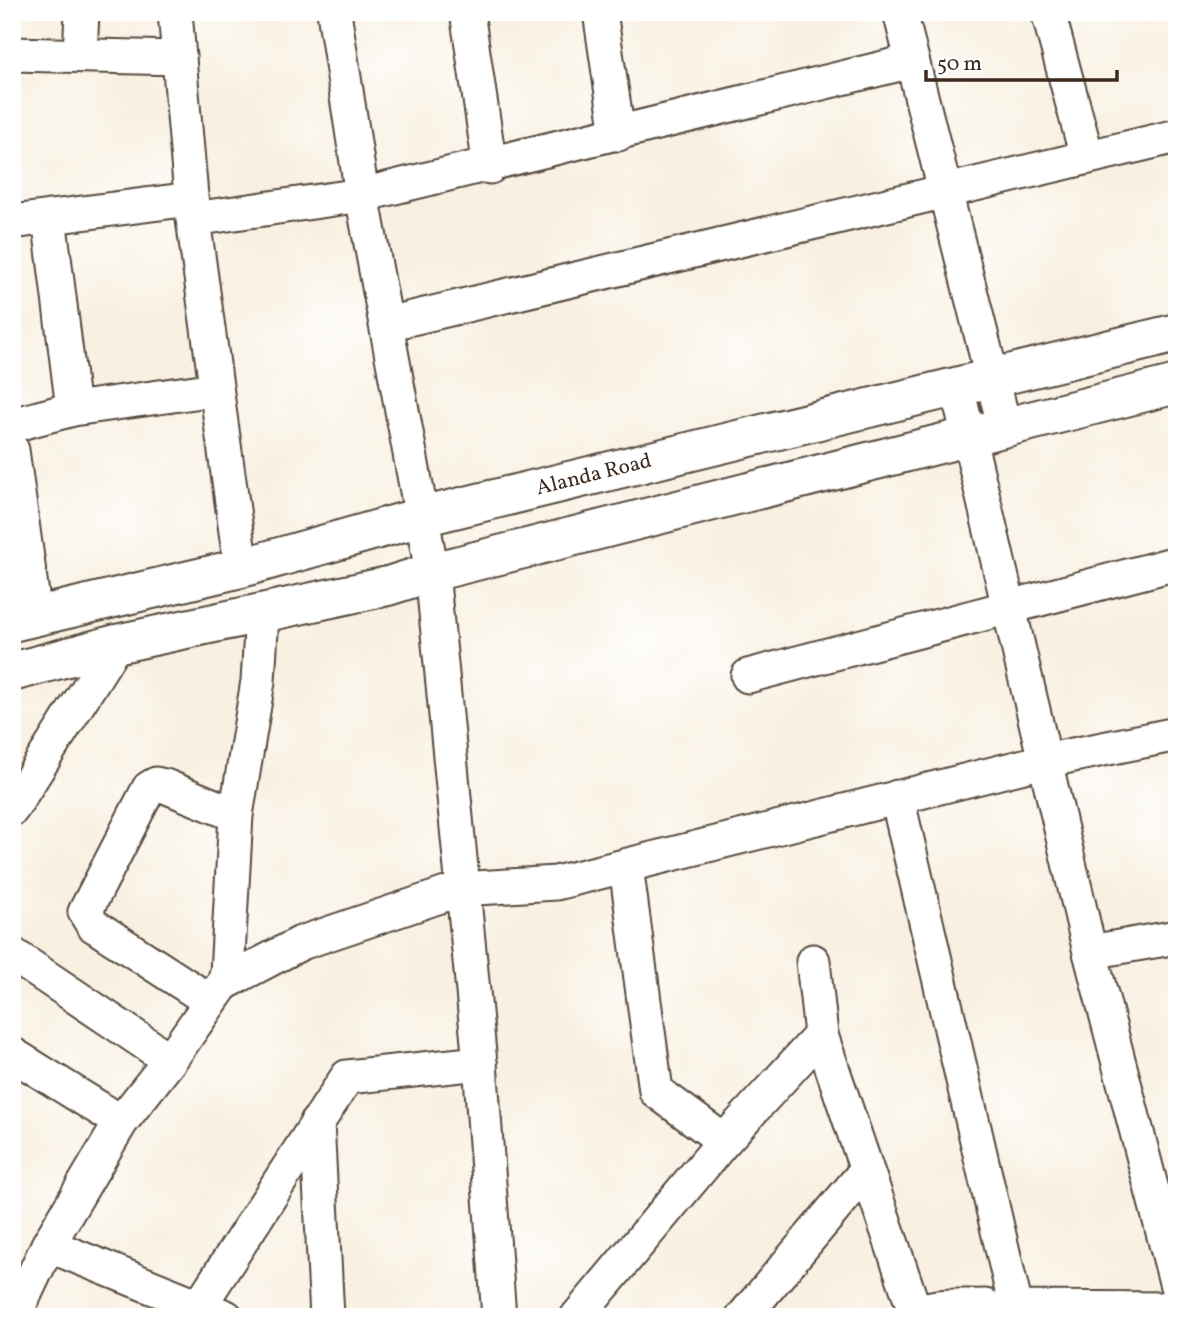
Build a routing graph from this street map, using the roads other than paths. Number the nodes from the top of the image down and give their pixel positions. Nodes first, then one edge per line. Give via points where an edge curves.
1 (82, 12) edge
2 (176, 12) edge
3 (334, 12) edge
4 (467, 12) edge
5 (600, 12) edge
6 (900, 12) edge
7 (1048, 12) edge
8 (12, 54) edge
9 (80, 55) junction
10 (179, 58) junction
11 (912, 61) junction
12 (618, 134) junction
13 (1177, 136) edge
14 (1087, 157) junction
15 (490, 167) junction
16 (944, 191) junction
17 (362, 195) junction
18 (192, 209) junction
19 (50, 217) junction
20 (12, 222) edge
21 (387, 324) junction
22 (1177, 333) edge
23 (974, 383) junction
24 (1177, 384) edge
25 (216, 389) junction
26 (73, 409) junction
27 (12, 425) edge
28 (1005, 429) junction
29 (969, 437) junction
30 (12, 450) edge
31 (421, 517) junction
32 (1177, 563) edge
33 (241, 568) junction
34 (432, 572) junction
35 (1008, 605) junction
36 (262, 615) junction
37 (23, 619) edge
38 (116, 644) junction
39 (12, 672) edge
40 (748, 676) dead end
41 (1177, 734) edge
42 (1044, 761) junction
43 (897, 797) junction
44 (12, 809) edge
45 (236, 816) junction
46 (626, 866) junction
47 (461, 889) junction
48 (1177, 937) edge
49 (1090, 952) junction
50 (14, 958) edge
51 (813, 961) dead end
52 (216, 992) junction
53 (821, 1035) junction
54 (12, 1054) edge
55 (170, 1060) junction
56 (480, 1063) junction
57 (121, 1122) junction
58 (317, 1122) junction
59 (724, 1141) junction
60 (865, 1172) junction
61 (48, 1245) junction
62 (1177, 1286) edge
63 (1177, 1309) edge
64 (994, 1310) edge
65 (213, 1311) edge
66 (1094, 1313) edge
67 (913, 1315) edge
68 (14, 1317) edge
69 (327, 1317) edge
70 (499, 1317) edge
71 (577, 1317) edge
72 (743, 1317) edge

1 - 9 street
2 - 10 street
3 - 17 street
4 - 15 street
5 - 12 street
6 - 11 street
7 - 14 street
8 - 9 street
9 - 10 street
10 - 18 street
11 - 12 street
11 - 16 street
12 - 15 street
13 - 14 street
14 - 16 street
15 - 17 street
16 - 21 street
16 - 23 street
17 - 18 street
17 - 21 street
18 - 19 street
18 - 25 street
19 - 20 street
19 - 26 street
21 - 31 street
22 - 23 main road, Alanda Road
23 - 28 street
23 - 29 street
23 - 31 main road, Alanda Road
24 - 28 main road
25 - 26 street
25 - 33 street
26 - 27 street
28 - 29 main road
29 - 34 main road
29 - 35 street
30 - 37 street
31 - 33 main road, Alanda Road
31 - 34 street
32 - 35 street
33 - 37 main road, Alanda Road
34 - 36 main road
34 - 47 street
35 - 40 street
35 - 42 street
36 - 38 main road
36 - 45 street via 258,681
38 - 39 main road
38 - 44 street
41 - 42 street
42 - 43 street
42 - 49 street
43 - 46 street
43 - 64 street
45 - 52 street via 227,973
45 - 52 street via 165,786 149,788 85,912 93,925
46 - 47 street via 556,883
46 - 59 street via 656,1091
47 - 52 street via 301,943
47 - 56 street
48 - 49 street
49 - 62 street
50 - 55 street
51 - 53 street
52 - 55 street
53 - 59 street
53 - 60 street
54 - 57 street
55 - 57 street
56 - 58 street via 347,1077
56 - 70 street
57 - 61 street
58 - 65 street
58 - 69 street
59 - 71 street
60 - 67 street
60 - 72 street
61 - 65 street
61 - 68 street
63 - 66 street
64 - 66 street
64 - 67 street

